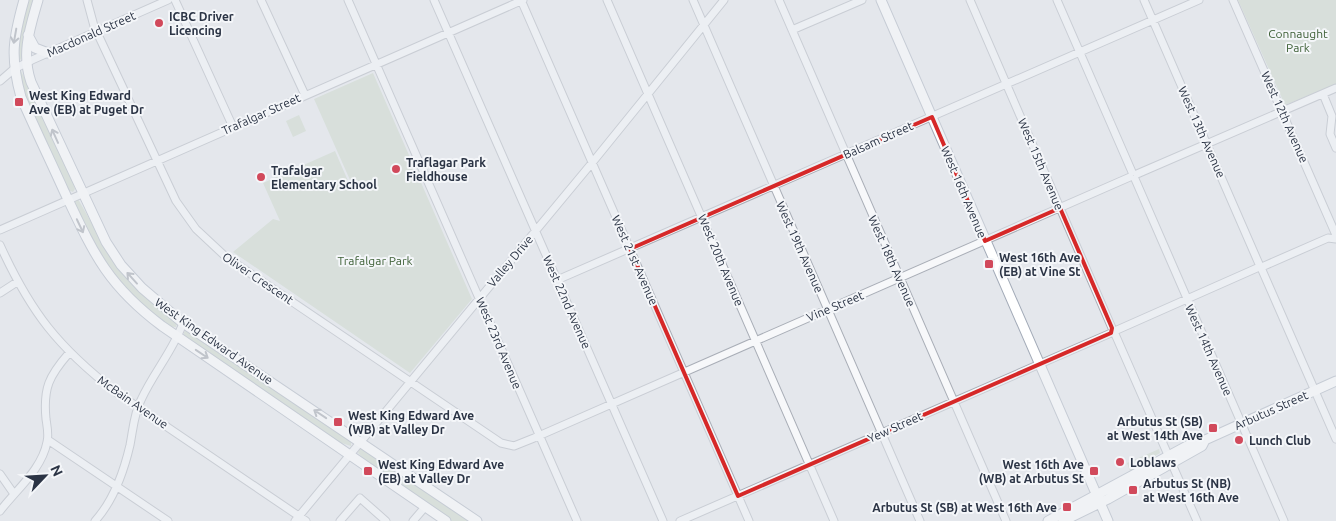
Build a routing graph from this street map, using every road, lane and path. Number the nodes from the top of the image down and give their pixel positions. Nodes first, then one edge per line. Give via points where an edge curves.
1 (24, 0) edge
2 (38, 0) edge
3 (87, 0) edge
4 (168, 0) edge
5 (175, 0) edge
6 (261, 0) edge
7 (348, 0) edge
8 (434, 0) edge
9 (522, 0) edge
10 (607, 0) edge
11 (693, 0) edge
12 (724, 0) edge
13 (779, 0) edge
14 (862, 0) edge
15 (880, 0) edge
16 (970, 0) edge
17 (1057, 0) edge
18 (1144, 0) edge
19 (1199, 0) edge
20 (1233, 0) edge
21 (1153, 20) junction
22 (704, 25) junction
23 (792, 30) junction
24 (97, 31) junction
25 (449, 32) junction
26 (28, 35) junction
27 (1080, 52) junction
28 (48, 53) junction
29 (377, 63) junction
30 (26, 64) junction
31 (14, 69) junction
32 (0, 81) edge
33 (1006, 84) junction
34 (1336, 88) edge
35 (648, 94) junction
36 (1323, 94) junction
37 (305, 95) junction
38 (1282, 111) junction
39 (932, 117) junction
40 (233, 127) junction
41 (1207, 144) junction
42 (1336, 148) edge
43 (846, 154) junction
44 (157, 160) junction
45 (592, 163) junction
46 (1134, 176) junction
47 (774, 186) junction
48 (81, 193) junction
49 (68, 199) junction
50 (1060, 208) junction
51 (702, 218) junction
52 (0, 230) edge
53 (536, 231) junction
54 (1335, 234) edge
55 (985, 240) junction
56 (0, 245) edge
57 (630, 249) junction
58 (1261, 267) junction
59 (900, 278) junction
60 (557, 280) junction
61 (17, 282) junction
62 (0, 293) edge
63 (480, 298) junction
64 (1187, 299) junction
65 (828, 309) junction
66 (183, 323) junction
67 (1114, 331) junction
68 (178, 337) junction
69 (756, 341) junction
70 (69, 353) junction
71 (1040, 364) junction
72 (684, 372) junction
73 (410, 381) junction
74 (1336, 381) edge
75 (1314, 390) junction
76 (954, 401) junction
77 (611, 404) junction
78 (138, 407) junction
79 (1241, 423) junction
80 (882, 433) junction
81 (540, 435) junction
82 (1336, 439) edge
83 (48, 440) junction
84 (360, 442) junction
85 (350, 454) junction
86 (1170, 460) junction
87 (810, 464) junction
88 (0, 474) edge
89 (116, 486) junction
90 (14, 494) junction
91 (738, 496) junction
92 (1099, 500) junction
93 (425, 507) junction
94 (0, 511) edge
95 (297, 518) edge
96 (95, 521) edge
97 (168, 521) edge
98 (306, 521) edge
99 (340, 521) edge
100 (386, 521) edge
101 (413, 521) edge
102 (446, 521) edge
103 (477, 521) edge
104 (577, 521) edge
105 (663, 521) edge
106 (680, 521) edge
107 (748, 521) edge
108 (834, 521) edge
109 (920, 521) edge
110 (1006, 521) edge
111 (1048, 521) edge
112 (1063, 521) edge
113 (1108, 521) edge
114 (1197, 521) edge
115 (1284, 521) edge

1 -> 31 main road, West King Edward Avenue via 13,42
2 - 26 main road, West King Edward Avenue
3 - 24 street, Oliver Crescent
4 - 24 street, Macdonald Street
5 - 40 street
6 - 37 street
7 - 29 street, West 23rd Avenue
8 - 25 street, West 22nd Avenue
9 - 25 street, Trafalgar Street
9 - 45 street, West 21st Avenue
10 - 35 street, West 20th Avenue
11 - 22 street, West 19th Avenue
12 - 22 street, Valley Drive
13 - 23 street, West 18th Avenue
14 - 23 street
15 - 39 main road, West 16th Avenue
16 - 33 street, West 15th Avenue
17 - 27 street, West 14th Avenue
18 - 21 street, West 13th Avenue
19 - 21 street, Balsam Street
20 - 38 street, West 12th Avenue
21 - 27 street, Balsam Street
21 - 41 street, West 13th Avenue
22 - 35 street, Valley Drive
22 - 47 street, West 19th Avenue
23 - 43 street, West 18th Avenue
24 - 28 street, Macdonald Street
24 - 44 street, Oliver Crescent
25 - 29 street, Trafalgar Street
25 - 53 street, West 22nd Avenue
26 - 28 main road via 35,48
26 - 30 main road, West King Edward Avenue
27 - 33 street, Balsam Street
27 - 46 street, West 14th Avenue
28 - 30 street, Macdonald Street
29 - 37 street, Trafalgar Street
29 - 63 street, West 23rd Avenue
30 - 31 street, Macdonald Street
48 -> 30 main road, West King Edward Avenue
31 - 32 street, Macdonald Street
31 - 49 main road, West King Edward Avenue via 20,97
33 - 39 street, Balsam Street
33 - 50 street, West 15th Avenue
34 - 36 street, Vine Street
35 - 45 street, Valley Drive
35 - 51 street, West 20th Avenue
36 - 38 street, Vine Street
36 - 42 street via 1332,116 1330,134
37 - 40 street, Trafalgar Street
38 - 41 street, Vine Street
38 - 54 street, West 12th Avenue
39 - 43 street, Balsam Street
39 - 55 main road, West 16th Avenue
40 - 44 street, Trafalgar Street
41 - 46 street, Vine Street
41 - 58 street, West 13th Avenue
43 - 47 street, Balsam Street
43 - 59 street, West 18th Avenue
44 - 48 street, Trafalgar Street
44 - 73 street, Oliver Crescent via 186,216 213,246
45 - 53 street, Valley Drive
45 - 57 street, West 21st Avenue
46 - 50 street, Vine Street
46 - 64 street, West 14th Avenue
47 - 51 street, Balsam Street
47 - 65 street, West 19th Avenue
48 - 49 street, Trafalgar Street
66 -> 48 main road, West King Edward Avenue via 147,294 121,265 102,236
49 - 52 street, Trafalgar Street
49 -> 68 main road, West King Edward Avenue via 88,243 114,282 143,311
50 - 55 street, Vine Street
50 - 67 street, West 15th Avenue
51 - 57 street, Balsam Street
51 - 69 street, West 20th Avenue
53 - 60 street, West 22nd Avenue
53 - 63 street, Valley Drive
54 - 58 street, Yew Street
55 - 59 street, Vine Street
55 - 71 main road, West 16th Avenue
56 - 61 street, McBain Avenue
57 - 60 street, Balsam Street
57 - 72 street, West 21st Avenue
58 - 64 street, Yew Street
58 - 75 street, West 13th Avenue
59 - 65 street, Vine Street
59 - 76 street, West 18th Avenue
60 - 77 street, West 22nd Avenue
61 - 62 street
61 - 70 street, McBain Avenue via 46,327
63 - 73 street, Valley Drive
63 - 81 street, West 23rd Avenue
64 - 67 street, Yew Street
64 - 79 street, West 14th Avenue
65 - 69 street, Vine Street
65 - 80 street, West 19th Avenue
66 - 68 street
84 -> 66 main road, West King Edward Avenue
67 - 71 street, Yew Street
67 - 86 street, West 15th Avenue
68 - 78 street
68 -> 85 main road, West King Edward Avenue
69 - 72 street, Vine Street
69 - 87 street, West 20th Avenue
70 - 78 street, McBain Avenue
70 - 83 street via 54,370 45,391
71 - 76 street, Yew Street
71 - 92 main road, West 16th Avenue
72 - 77 street, Vine Street
72 - 91 street, West 21st Avenue
73 - 81 street, Oliver Crescent via 501,443 514,446
73 - 84 street, Valley Drive
74 - 75 main road, Arbutus Street
75 - 79 main road, Arbutus Street
75 - 82 street, West 13th Avenue
76 - 80 street, Yew Street
76 - 110 street, West 18th Avenue
77 - 81 street, Vine Street
77 - 105 street, West 22nd Avenue
78 - 89 street
78 - 95 street, McBain Avenue
79 - 86 main road, Arbutus Street via 1205,440 1198,440
79 - 115 street, West 14th Avenue
80 - 87 street, Yew Street
80 - 109 street, West 19th Avenue
81 - 104 street, West 23rd Avenue
83 - 89 street
83 - 90 street via 36,469
84 - 85 street, Valley Drive
84 - 103 main road, West King Edward Avenue
85 - 93 main road, West King Edward Avenue
85 - 95 street, Valley Drive
86 - 92 main road, Arbutus Street
86 - 114 street, West 15th Avenue
87 - 91 street, Yew Street
87 - 108 street, West 20th Avenue
88 - 90 street
89 - 96 street
89 - 97 street
90 - 94 street
91 - 106 street, Yew Street
91 - 107 street, West 21st Avenue
92 - 111 main road, Arbutus Street
92 - 112 main road, Arbutus Street
92 - 113 main road, West 16th Avenue
93 - 101 street
93 - 102 main road, West King Edward Avenue
95 - 98 street, McBain Avenue
99 - 100 street via 360,498

